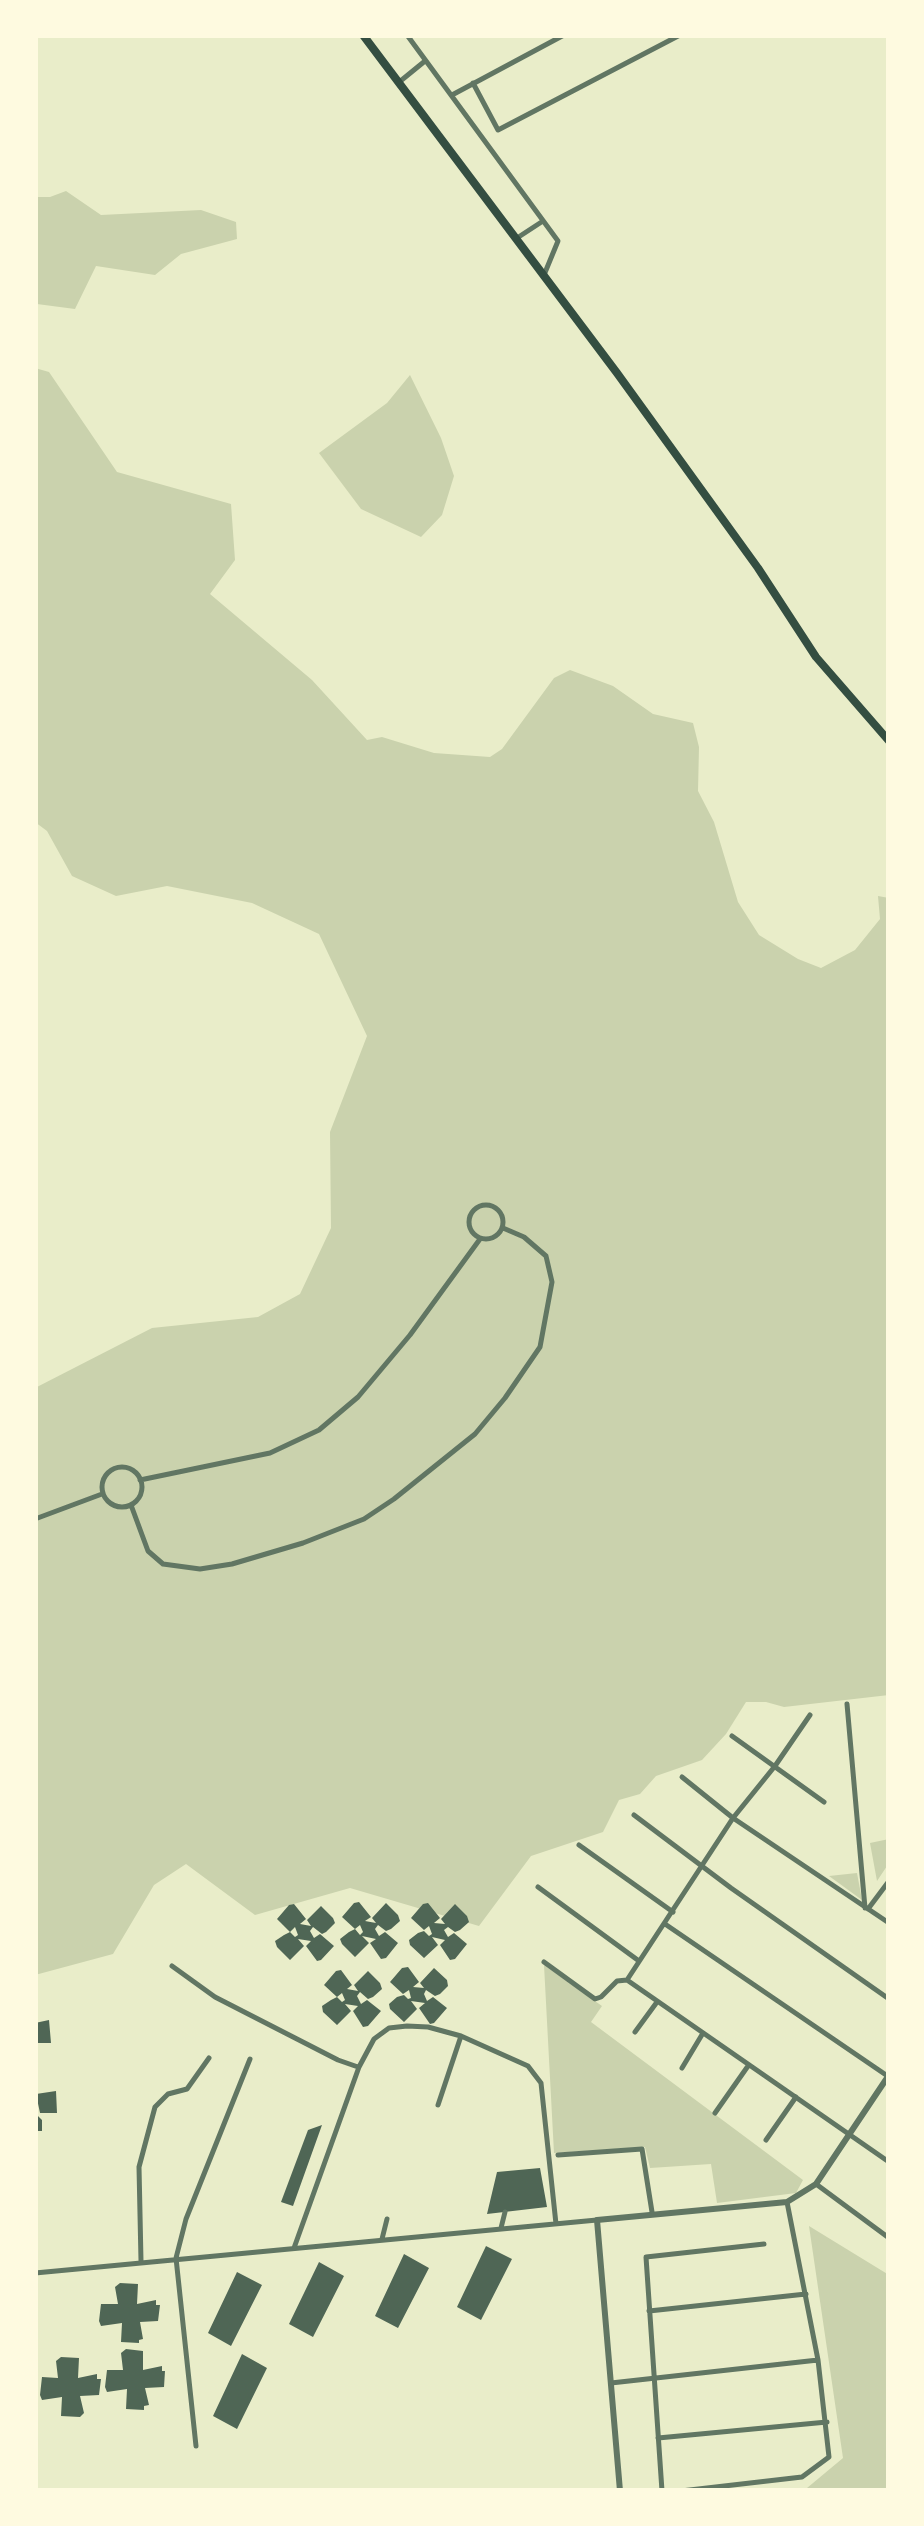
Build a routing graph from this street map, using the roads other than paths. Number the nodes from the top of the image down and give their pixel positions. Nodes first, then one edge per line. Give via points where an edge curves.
1 (363, 35) edge
2 (408, 35) edge
3 (564, 35) edge
4 (680, 35) edge
5 (425, 61) junction
6 (398, 83) junction
7 (473, 83) junction
8 (452, 94) junction
9 (543, 220) junction
10 (515, 240) junction
11 (543, 277) junction
12 (889, 741) edge
13 (503, 1228) junction
14 (480, 1239) junction
15 (140, 1480) junction
16 (102, 1494) junction
17 (131, 1506) junction
18 (35, 1519) edge
19 (848, 1704) dead end
20 (810, 1715) dead end
21 (732, 1736) dead end
22 (775, 1766) junction
23 (682, 1777) dead end
24 (824, 1802) dead end
25 (634, 1816) dead end
26 (733, 1818) junction
27 (579, 1846) dead end
28 (703, 1867) junction
29 (889, 1881) edge
30 (538, 1887) dead end
31 (866, 1908) junction
32 (673, 1912) junction
33 (889, 1923) edge
34 (665, 1924) junction
35 (639, 1961) junction
36 (544, 1962) dead end
37 (172, 1966) dead end
38 (627, 1980) junction
39 (889, 1999) edge
40 (657, 2001) junction
41 (635, 2032) dead end
42 (703, 2033) junction
43 (461, 2036) junction
44 (209, 2058) dead end
45 (250, 2059) dead end
46 (749, 2065) junction
47 (359, 2067) junction
48 (682, 2068) dead end
49 (889, 2076) edge
50 (796, 2097) junction
51 (438, 2105) dead end
52 (715, 2112) dead end
53 (849, 2134) junction
54 (766, 2140) dead end
55 (558, 2155) dead end
56 (889, 2162) edge
57 (816, 2184) junction
58 (788, 2202) junction
59 (505, 2212) dead end
60 (652, 2212) junction
61 (387, 2219) dead end
62 (596, 2220) junction
63 (556, 2224) junction
64 (501, 2228) junction
65 (889, 2238) edge
66 (382, 2240) junction
67 (764, 2244) dead end
68 (294, 2248) junction
69 (176, 2258) junction
70 (141, 2261) junction
71 (35, 2273) edge
72 (806, 2294) junction
73 (649, 2311) junction
74 (818, 2360) junction
75 (653, 2378) junction
76 (611, 2383) junction
77 (827, 2422) junction
78 (658, 2438) junction
79 (196, 2446) dead end
80 (620, 2491) edge
81 (662, 2491) edge
82 (680, 2491) edge

1 - 6 main road
2 - 5 street
3 - 7 street
4 - 7 street via 498,130
5 - 6 street
5 - 8 street
6 - 10 main road
7 - 8 street
8 - 9 street
9 - 10 street
9 - 11 street via 558,242
10 - 11 main road
11 - 12 main road via 816,657
13 - 14 street via 496,1237
13 - 14 street via 500,1212 478,1207 469,1220
13 - 17 street via 546,1256 552,1282 540,1347 475,1434 394,1498 364,1519 303,1543 200,1569 164,1564 148,1551
14 - 15 street via 387,1363 319,1430 270,1454
15 - 16 street via 132,1470 114,1468
15 - 17 street via 141,1494
16 - 17 street via 111,1504
16 - 18 street
19 - 31 street
20 - 22 street
21 - 22 street
22 - 24 street
22 - 26 street
23 - 26 street
25 - 28 street
26 - 28 street
26 - 31 street
27 - 32 street
28 - 32 street
28 - 39 street
29 - 31 street
30 - 35 street
31 - 33 street
32 - 34 street
34 - 35 street
34 - 49 street
35 - 38 street
36 - 38 street via 595,1998
37 - 47 street via 214,1996
38 - 40 street
40 - 41 street
40 - 42 street
42 - 46 street
42 - 48 street
43 - 47 street via 428,2027 388,2028
43 - 51 street
43 - 63 street via 528,2066 541,2084
44 - 70 street via 187,2089 155,2107 139,2168
45 - 69 street
46 - 50 street
46 - 52 street
47 - 68 street
49 - 53 street
50 - 53 street
50 - 54 street
53 - 56 street
53 - 57 street
55 - 60 street via 642,2149
57 - 58 street
57 - 65 street
58 - 60 street
58 - 72 street
59 - 64 street
60 - 62 street
61 - 66 street
62 - 63 street
62 - 76 street
63 - 64 street
64 - 66 street
66 - 68 street
67 - 73 street via 649,2255
68 - 69 street
69 - 70 street
69 - 79 street
70 - 71 street
72 - 73 street
72 - 74 street
73 - 75 street
74 - 75 street
74 - 77 street
75 - 76 street
75 - 78 street
76 - 80 street
77 - 78 street
77 - 82 street via 831,2452 810,2474
78 - 81 street

